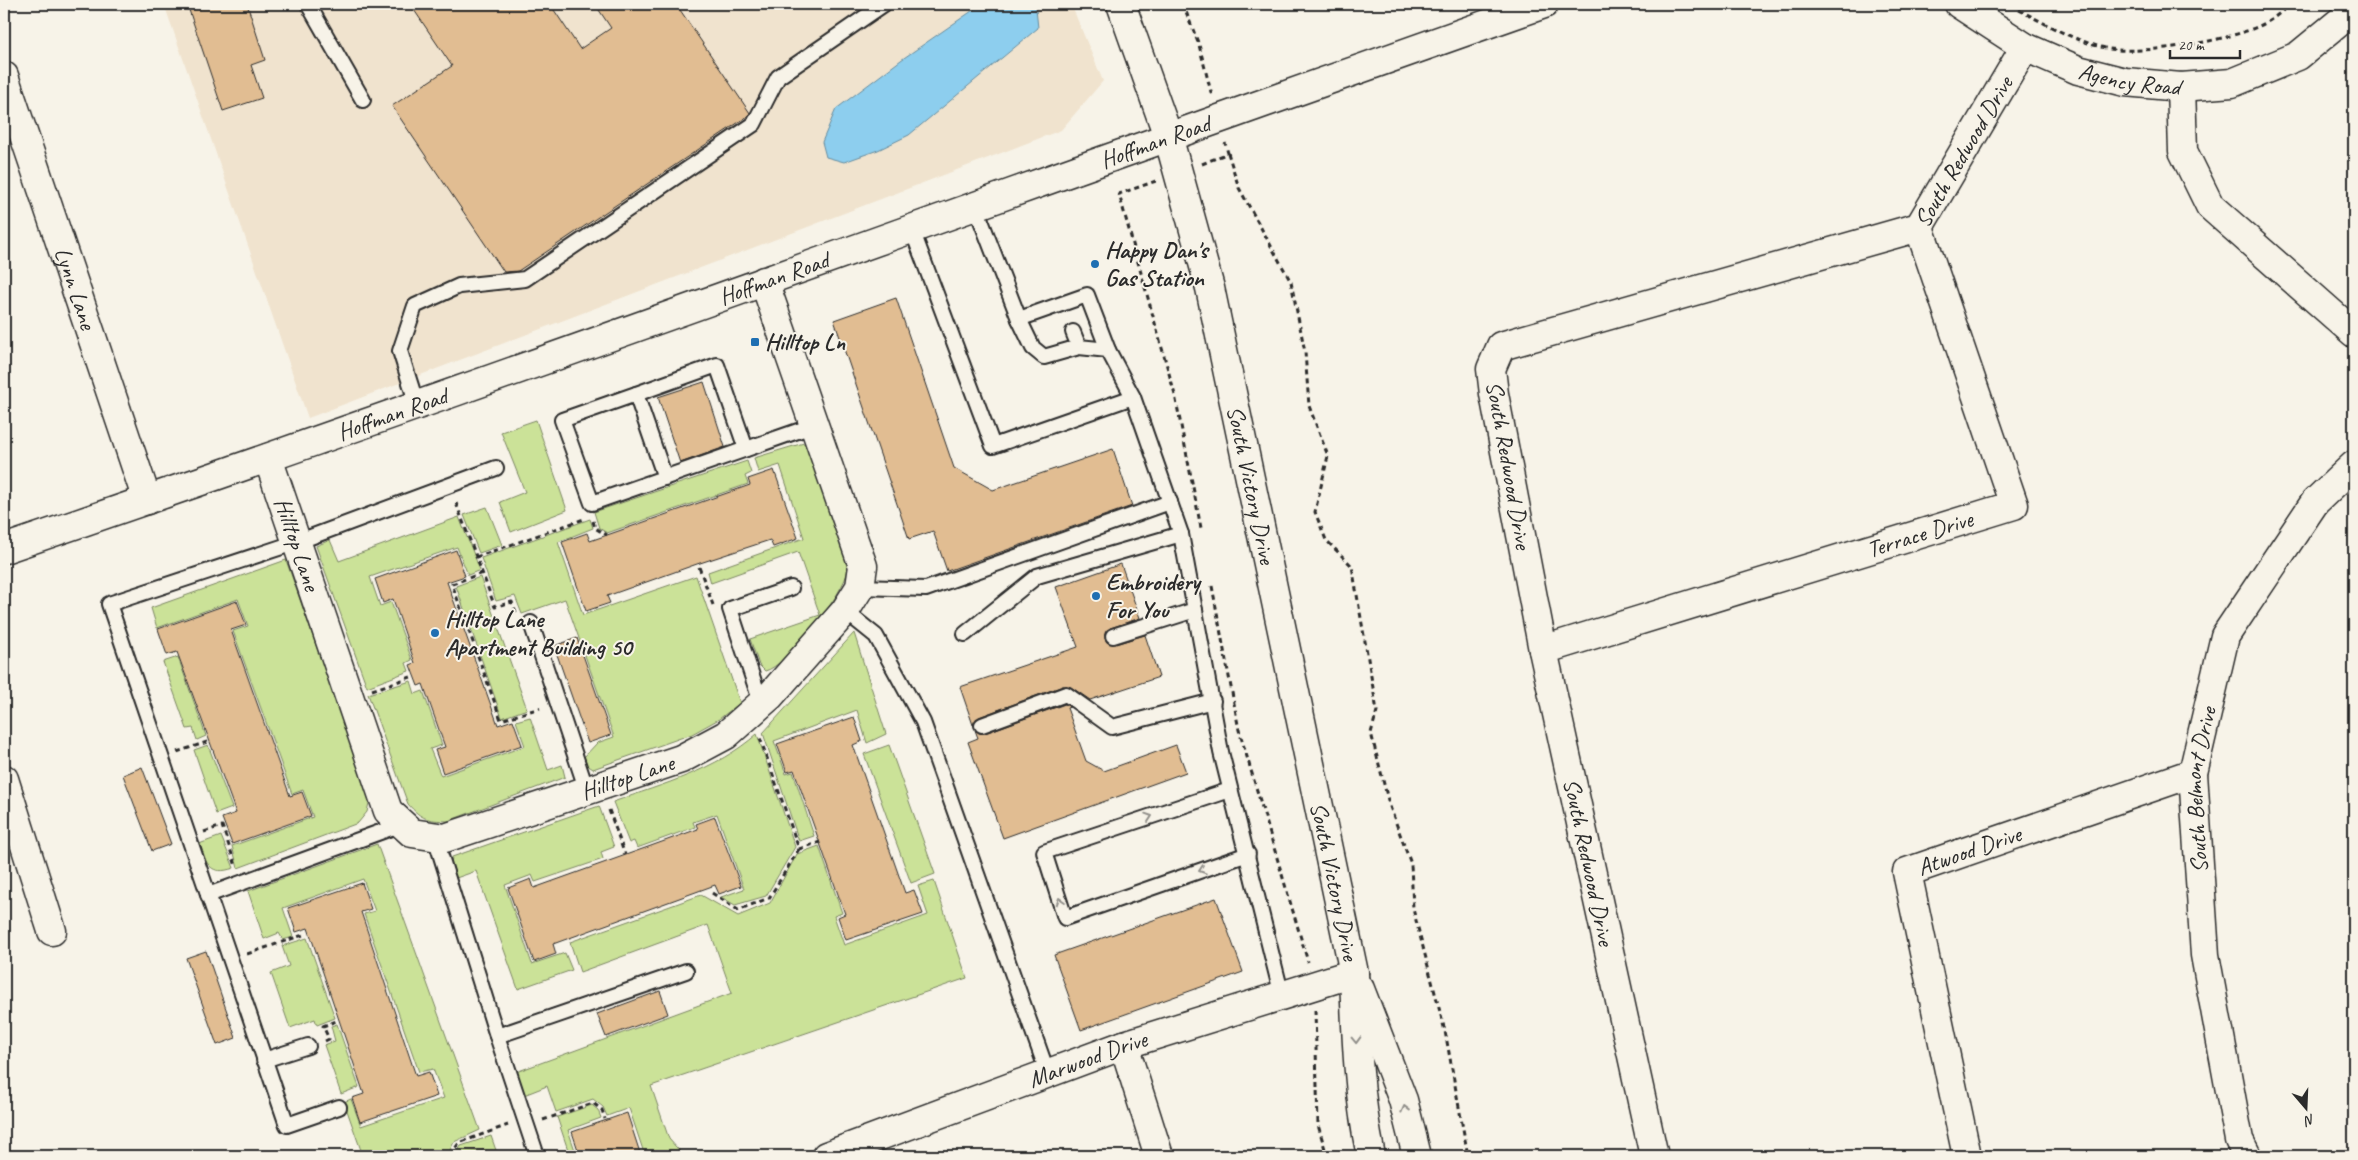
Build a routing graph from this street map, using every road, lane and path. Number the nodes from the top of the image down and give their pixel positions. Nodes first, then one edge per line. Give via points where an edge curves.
1 (308, 4) edge
2 (884, 4) edge
3 (1121, 4) edge
4 (1182, 4) edge
5 (1544, 4) edge
6 (1959, 4) edge
7 (2291, 4) edge
8 (2012, 7) dead end
9 (2354, 10) edge
10 (2025, 47) junction
11 (4, 76) edge
12 (2180, 87) junction
13 (363, 100) dead end
14 (1218, 118) junction
15 (1168, 136) junction
16 (1228, 153) junction
17 (1179, 172) junction
18 (975, 205) junction
19 (911, 227) junction
20 (1920, 227) junction
21 (764, 281) junction
22 (1019, 319) junction
23 (1073, 332) dead end
24 (2354, 334) edge
25 (1079, 347) junction
26 (1108, 350) junction
27 (636, 394) junction
28 (1133, 397) junction
29 (417, 405) junction
30 (815, 425) junction
31 (746, 449) junction
32 (268, 458) junction
33 (2354, 465) edge
34 (496, 468) dead end
35 (665, 478) junction
36 (450, 485) junction
37 (147, 500) junction
38 (1170, 502) junction
39 (1201, 529) dead end
40 (1181, 534) junction
41 (607, 535) dead end
42 (297, 542) junction
43 (4, 549) edge
44 (476, 556) junction
45 (482, 573) junction
46 (1210, 577) dead end
47 (860, 587) junction
48 (791, 588) dead end
49 (1195, 610) junction
50 (845, 611) junction
51 (531, 623) joint
52 (965, 634) dead end
53 (1113, 636) dead end
54 (1543, 650) junction
55 (414, 676) dead end
56 (350, 697) junction
57 (1212, 701) junction
58 (558, 702) junction
59 (756, 708) junction
60 (982, 725) dead end
61 (210, 741) dead end
62 (161, 758) junction
63 (2193, 773) junction
64 (4, 779) edge
65 (594, 788) junction
66 (1230, 790) junction
67 (402, 824) junction
68 (188, 837) junction
69 (435, 837) junction
70 (820, 842) dead end
71 (799, 849) junction
72 (1248, 854) junction
73 (625, 856) dead end
74 (242, 884) junction
75 (712, 893) dead end
76 (208, 895) junction
77 (52, 931) dead end
78 (306, 934) dead end
79 (230, 960) junction
80 (686, 972) dead end
81 (1354, 973) junction
82 (1315, 986) junction
83 (1282, 996) junction
84 (497, 1036) junction
85 (1124, 1045) junction
86 (308, 1046) dead end
87 (264, 1060) junction
88 (1048, 1074) junction
89 (339, 1107) dead end
90 (605, 1119) dead end
91 (526, 1122) junction
92 (455, 1156) edge
93 (537, 1156) edge
94 (826, 1156) edge
95 (1159, 1156) edge
96 (1327, 1156) edge
97 (1371, 1156) edge
98 (1417, 1156) edge
99 (1468, 1156) edge
100 (1654, 1156) edge
101 (1967, 1156) edge
102 (2247, 1156) edge

1 - 13 lane
2 - 29 lane via 778,77 754,124 525,279 459,286 415,306 400,351
3 - 15 street, South Victory Drive
4 - 14 path via 1199,45
5 - 14 street, Hoffman Road
6 - 10 street, Agency Road
7 - 8 path via 2266,23 2216,40 2160,48 2111,49 2067,35
9 - 12 street via 2298,56 2232,83
10 - 12 street, Agency Road via 2078,70 2125,82
10 - 20 street, South Redwood Drive
11 - 37 street, Lynn Lane
12 - 24 street, Agency Road via 2183,151 2210,206
14 - 15 street, Hoffman Road
14 - 16 path
15 - 17 street, South Victory Drive
15 - 18 street, Hoffman Road
16 - 17 path
16 - 99 path via 1239,188 1291,282 1305,352 1309,406 1328,456 1315,512 1326,540 1352,566 1377,712 1370,733 1389,804 1411,864 1413,909 1445,1031
17 - 39 path via 1119,194 1175,395
17 - 81 street, South Victory Drive via 1217,317
18 - 19 street, Hoffman Road
18 - 22 lane
19 - 21 street, Hoffman Road
19 - 28 lane via 993,446
20 - 54 street, South Redwood Drive via 1501,346 1491,369 1494,394
20 - 54 street, Terrace Drive via 2014,505
21 - 29 street, Hoffman Road
21 - 30 street, Hilltop Lane
22 - 25 lane via 1033,348 1044,357
22 - 26 lane via 1064,306 1087,295
23 - 25 lane
25 - 26 lane
26 - 28 lane
27 - 31 lane via 717,365
27 - 35 lane
27 - 35 lane via 562,420 592,503
28 - 38 lane
29 - 32 street, Hoffman Road
30 - 31 lane
30 - 47 street, Hilltop Lane via 863,566
31 - 35 lane
32 - 37 street, Hoffman Road
32 - 42 street, Hilltop Lane
33 - 63 street, South Belmont Drive via 2315,502 2225,636
34 - 36 lane
36 - 42 lane
36 - 44 path
37 - 43 street, Hoffman Road
38 - 40 lane
38 - 47 lane via 926,589
40 - 49 lane
40 - 52 lane via 1037,576
41 - 44 path via 596,528 592,516
42 - 56 street, Hilltop Lane
42 - 62 lane via 109,604
44 - 45 path
45 - 51 path via 495,607 512,602 516,612
45 - 58 path via 452,584 501,720
46 - 82 path via 1239,730
47 - 50 street, Hilltop Lane
48 - 59 lane via 730,609
49 - 53 lane
49 - 57 lane
50 - 59 street, Hilltop Lane
50 - 88 lane via 876,636 923,722
51 - 58 lane
54 - 100 street, South Redwood Drive
55 - 56 path
56 - 67 street, Hilltop Lane via 388,811
57 - 60 lane via 1112,727 1066,694
57 - 66 lane
58 - 65 lane
59 - 65 street, Hilltop Lane via 726,735 681,759
59 - 71 path
61 - 62 path
62 - 68 lane
63 - 101 street, Atwood Drive via 1907,872
63 - 102 street, South Belmont Drive via 2205,955 2239,1140
64 - 77 street
65 - 69 street, Hilltop Lane via 445,838
65 - 73 path
66 - 72 lane
72 -> 66 lane via 1066,918 1044,852
67 - 69 street, Hilltop Lane via 412,833
67 - 74 lane
68 - 74 path via 222,826
68 - 76 lane
69 - 84 lane
70 - 71 path
71 - 75 path via 769,898 738,910
72 - 83 lane
74 - 76 lane
76 - 79 lane
78 - 79 path
79 - 87 lane
80 - 84 lane
81 - 82 street, Marwood Drive
81 -> 97 street, South Victory Drive via 1356,1057 1362,1116
98 -> 81 street, South Victory Drive via 1403,1100
82 - 83 street, Marwood Drive
82 - 96 path via 1318,1125
83 - 85 street, Marwood Drive
84 - 91 lane
85 - 88 street, Marwood Drive
85 - 95 street
86 - 87 lane
87 - 89 lane via 287,1125
88 - 94 street, Marwood Drive
90 - 91 path via 602,1110 593,1103
91 - 92 path via 459,1143 454,1150
91 - 93 lane

